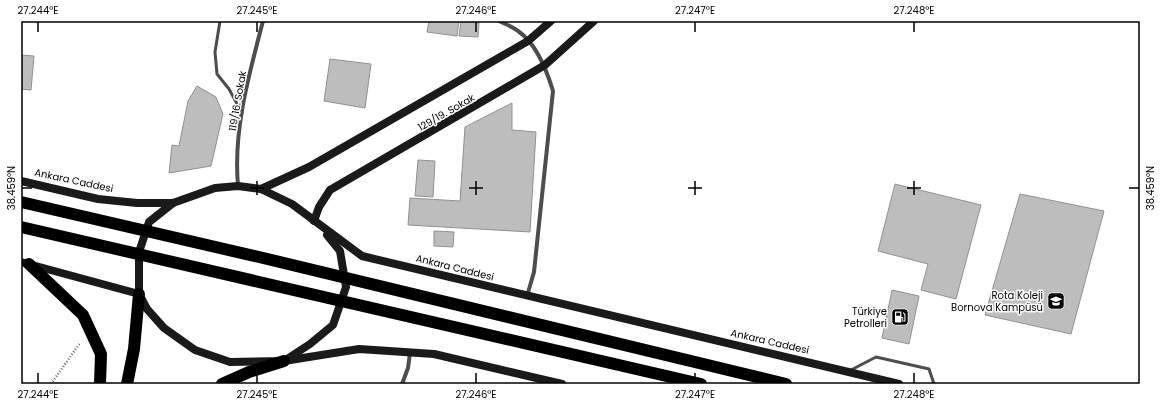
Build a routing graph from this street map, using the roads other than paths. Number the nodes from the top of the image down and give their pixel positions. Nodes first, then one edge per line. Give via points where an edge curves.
1 (220, 21) edge
2 (263, 21) edge
3 (498, 21) edge
4 (551, 21) edge
5 (594, 21) edge
6 (528, 41) junction
7 (545, 66) junction
8 (242, 113) junction
9 (21, 181) edge
10 (238, 186) junction
11 (261, 189) junction
12 (21, 202) edge
13 (173, 203) junction
14 (317, 223) junction
15 (21, 227) edge
16 (25, 263) edge
17 (140, 294) junction
18 (527, 296) junction
19 (410, 353) junction
20 (284, 361) junction
21 (848, 372) junction
22 (100, 384) edge
23 (127, 384) edge
24 (222, 384) edge
25 (402, 384) edge
26 (562, 384) edge
27 (701, 384) edge
28 (786, 384) edge
29 (899, 384) edge
30 (934, 384) edge

1 - 8 lane via 216,52 217,74 230,89
2 - 8 street, 119/16. Sokak via 244,91
3 - 6 street via 519,32
4 - 6 main road, 129/19. Sokak
5 - 7 main road, 129/19. Sokak
6 - 7 street
6 - 11 main road, 129/19. Sokak via 309,167
7 - 14 main road, 129/19. Sokak via 330,190 319,207
7 - 18 street via 553,91 534,272
8 - 10 street, 119/16. Sokak via 236,164
9 - 13 main road, Ankara Caddesi via 98,199
10 - 11 main road, Ankara Caddesi
10 - 13 main road, Ankara Caddesi via 215,188
11 - 14 main road, Ankara Caddesi via 292,204
12 - 28 highway
13 - 17 main road via 149,222 139,252
14 - 18 main road, Ankara Caddesi via 362,256
14 - 20 main road via 340,251 346,287 333,325
15 - 27 highway
16 - 17 main road
16 - 22 highway via 83,315 101,354
17 - 20 main road via 147,309 164,328 195,350 230,362
17 - 23 highway
18 - 21 main road, Ankara Caddesi
19 - 20 main road via 359,349
19 - 25 street
19 - 26 main road via 434,354
20 - 24 highway
21 - 29 main road, Ankara Caddesi
21 - 30 lane via 876,357 929,369

